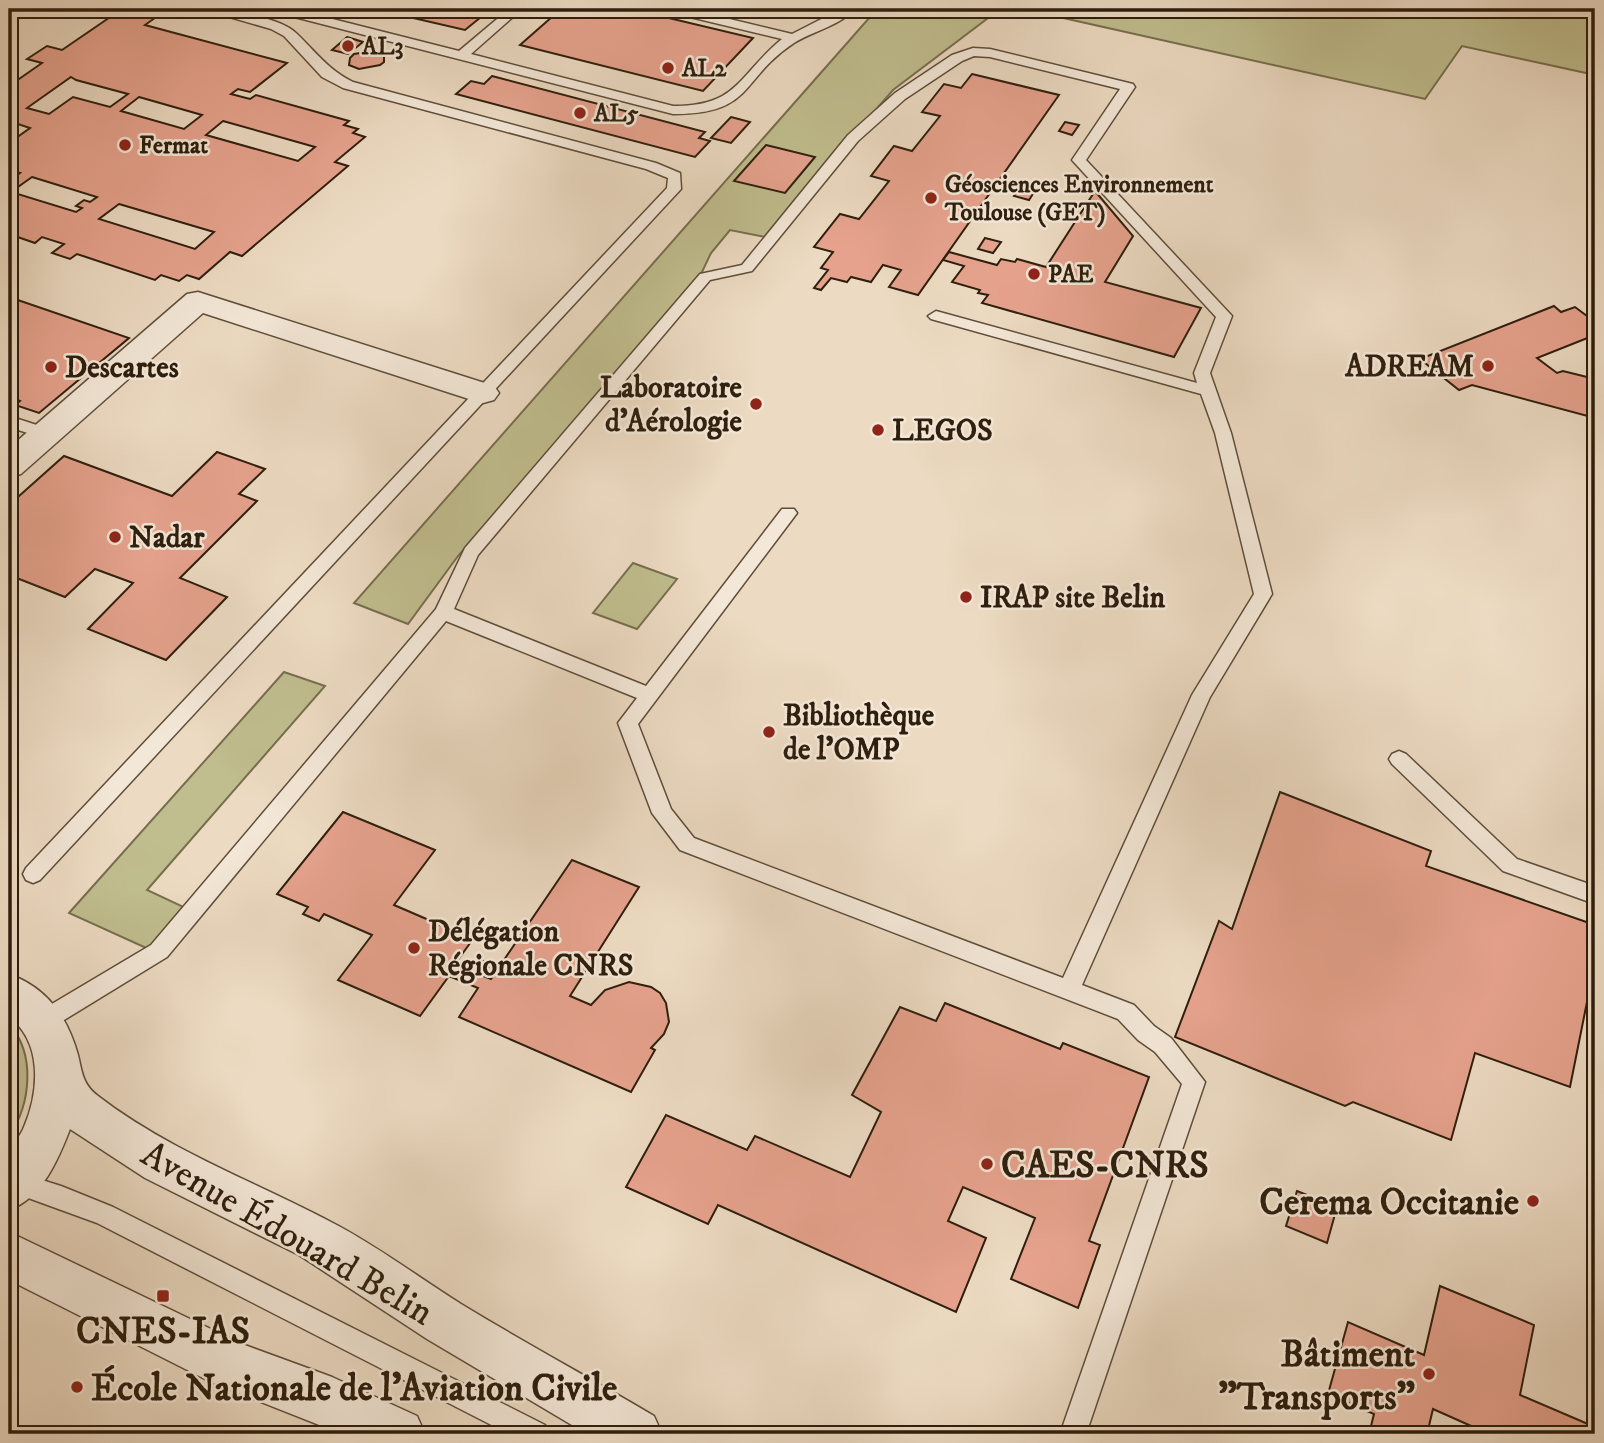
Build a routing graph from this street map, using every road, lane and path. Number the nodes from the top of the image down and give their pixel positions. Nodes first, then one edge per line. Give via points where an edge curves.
1 (208, 9) edge
2 (279, 9) edge
3 (516, 9) edge
4 (673, 9) edge
5 (849, 9) edge
6 (793, 38) junction
7 (463, 55) junction
8 (936, 316) dead end
9 (1208, 391) junction
10 (483, 393) junction
11 (9, 421) edge
12 (46, 434) junction
13 (9, 466) edge
14 (788, 513) dead end
15 (443, 612) junction
16 (649, 695) junction
17 (1399, 759) dead end
18 (33, 874) dead end
19 (1595, 895) edge
20 (1069, 990) junction
21 (9, 993) edge
22 (43, 1021) junction
23 (60, 1080) junction
24 (11, 1184) edge
25 (9, 1255) edge
26 (399, 1434) edge
27 (536, 1434) edge
28 (636, 1434) edge
29 (1073, 1434) edge

1 - 10 lane via 289,33 327,74 348,85 675,176 674,189
2 - 7 lane
3 - 7 lane
4 - 6 lane
5 - 6 lane
6 - 7 lane via 725,104 688,111
8 - 9 lane
9 - 15 lane via 1202,373 1224,316 1079,160 1129,87 973,52 900,96 853,138 747,268 705,277 471,552
9 - 20 lane via 1223,433 1262,594 1201,695
10 - 12 street via 198,301
10 - 18 lane
11 - 12 lane
12 - 13 street
14 - 16 lane
15 - 16 lane
15 - 22 lane via 159,951
16 - 20 lane via 628,723 662,813 687,844
17 - 19 lane via 1510,865
20 - 29 lane via 1126,1012 1163,1045 1194,1082
21 - 22 street
22 - 23 street via 56,1048
23 - 24 street via 54,1114 38,1149
23 - 28 street, Avenue Édouard Belin via 79,1108 162,1163 316,1239 445,1322
24 - 27 lane via 105,1215
25 - 26 street via 230,1366 332,1403

